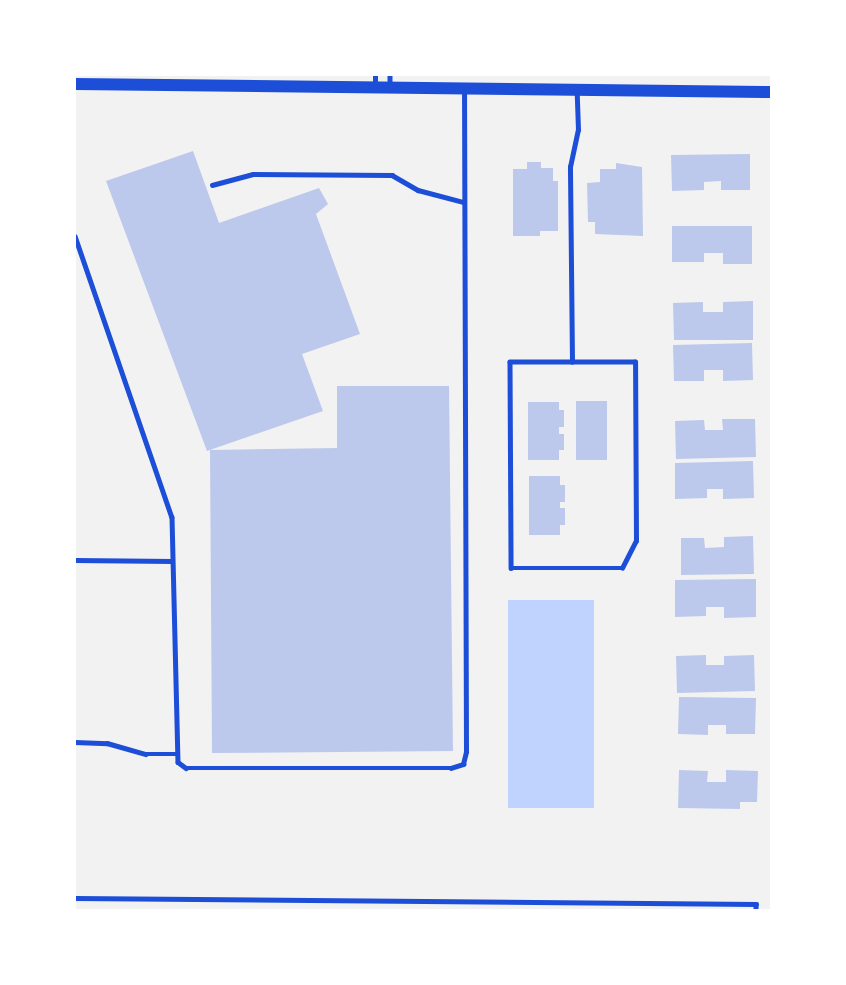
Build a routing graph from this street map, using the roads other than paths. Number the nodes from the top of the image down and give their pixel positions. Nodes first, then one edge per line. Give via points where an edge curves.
1 (375, 75) edge
2 (390, 75) edge
3 (75, 84) edge
4 (375, 88) junction
5 (390, 89) junction
6 (464, 90) junction
7 (578, 92) junction
8 (771, 92) edge
9 (212, 185) dead end
10 (464, 202) junction
11 (75, 236) edge
12 (573, 362) junction
13 (75, 560) edge
14 (172, 561) junction
15 (75, 742) edge
16 (176, 754) junction
17 (75, 898) edge
18 (756, 910) edge

1 - 4 lane
2 - 5 lane
3 - 4 main road
4 - 5 main road
5 - 6 main road
6 - 7 main road
6 - 10 lane
7 - 8 main road
7 - 12 lane via 578,130 570,167
9 - 10 lane via 253,174 392,175 418,190
10 - 16 lane via 463,764 451,768 186,768
11 - 14 lane via 167,500 172,517
12 - 12 lane via 635,362 636,541 622,568 511,568 510,363
13 - 14 lane
14 - 16 lane
15 - 16 lane via 107,743 145,754
17 - 18 lane via 756,904

